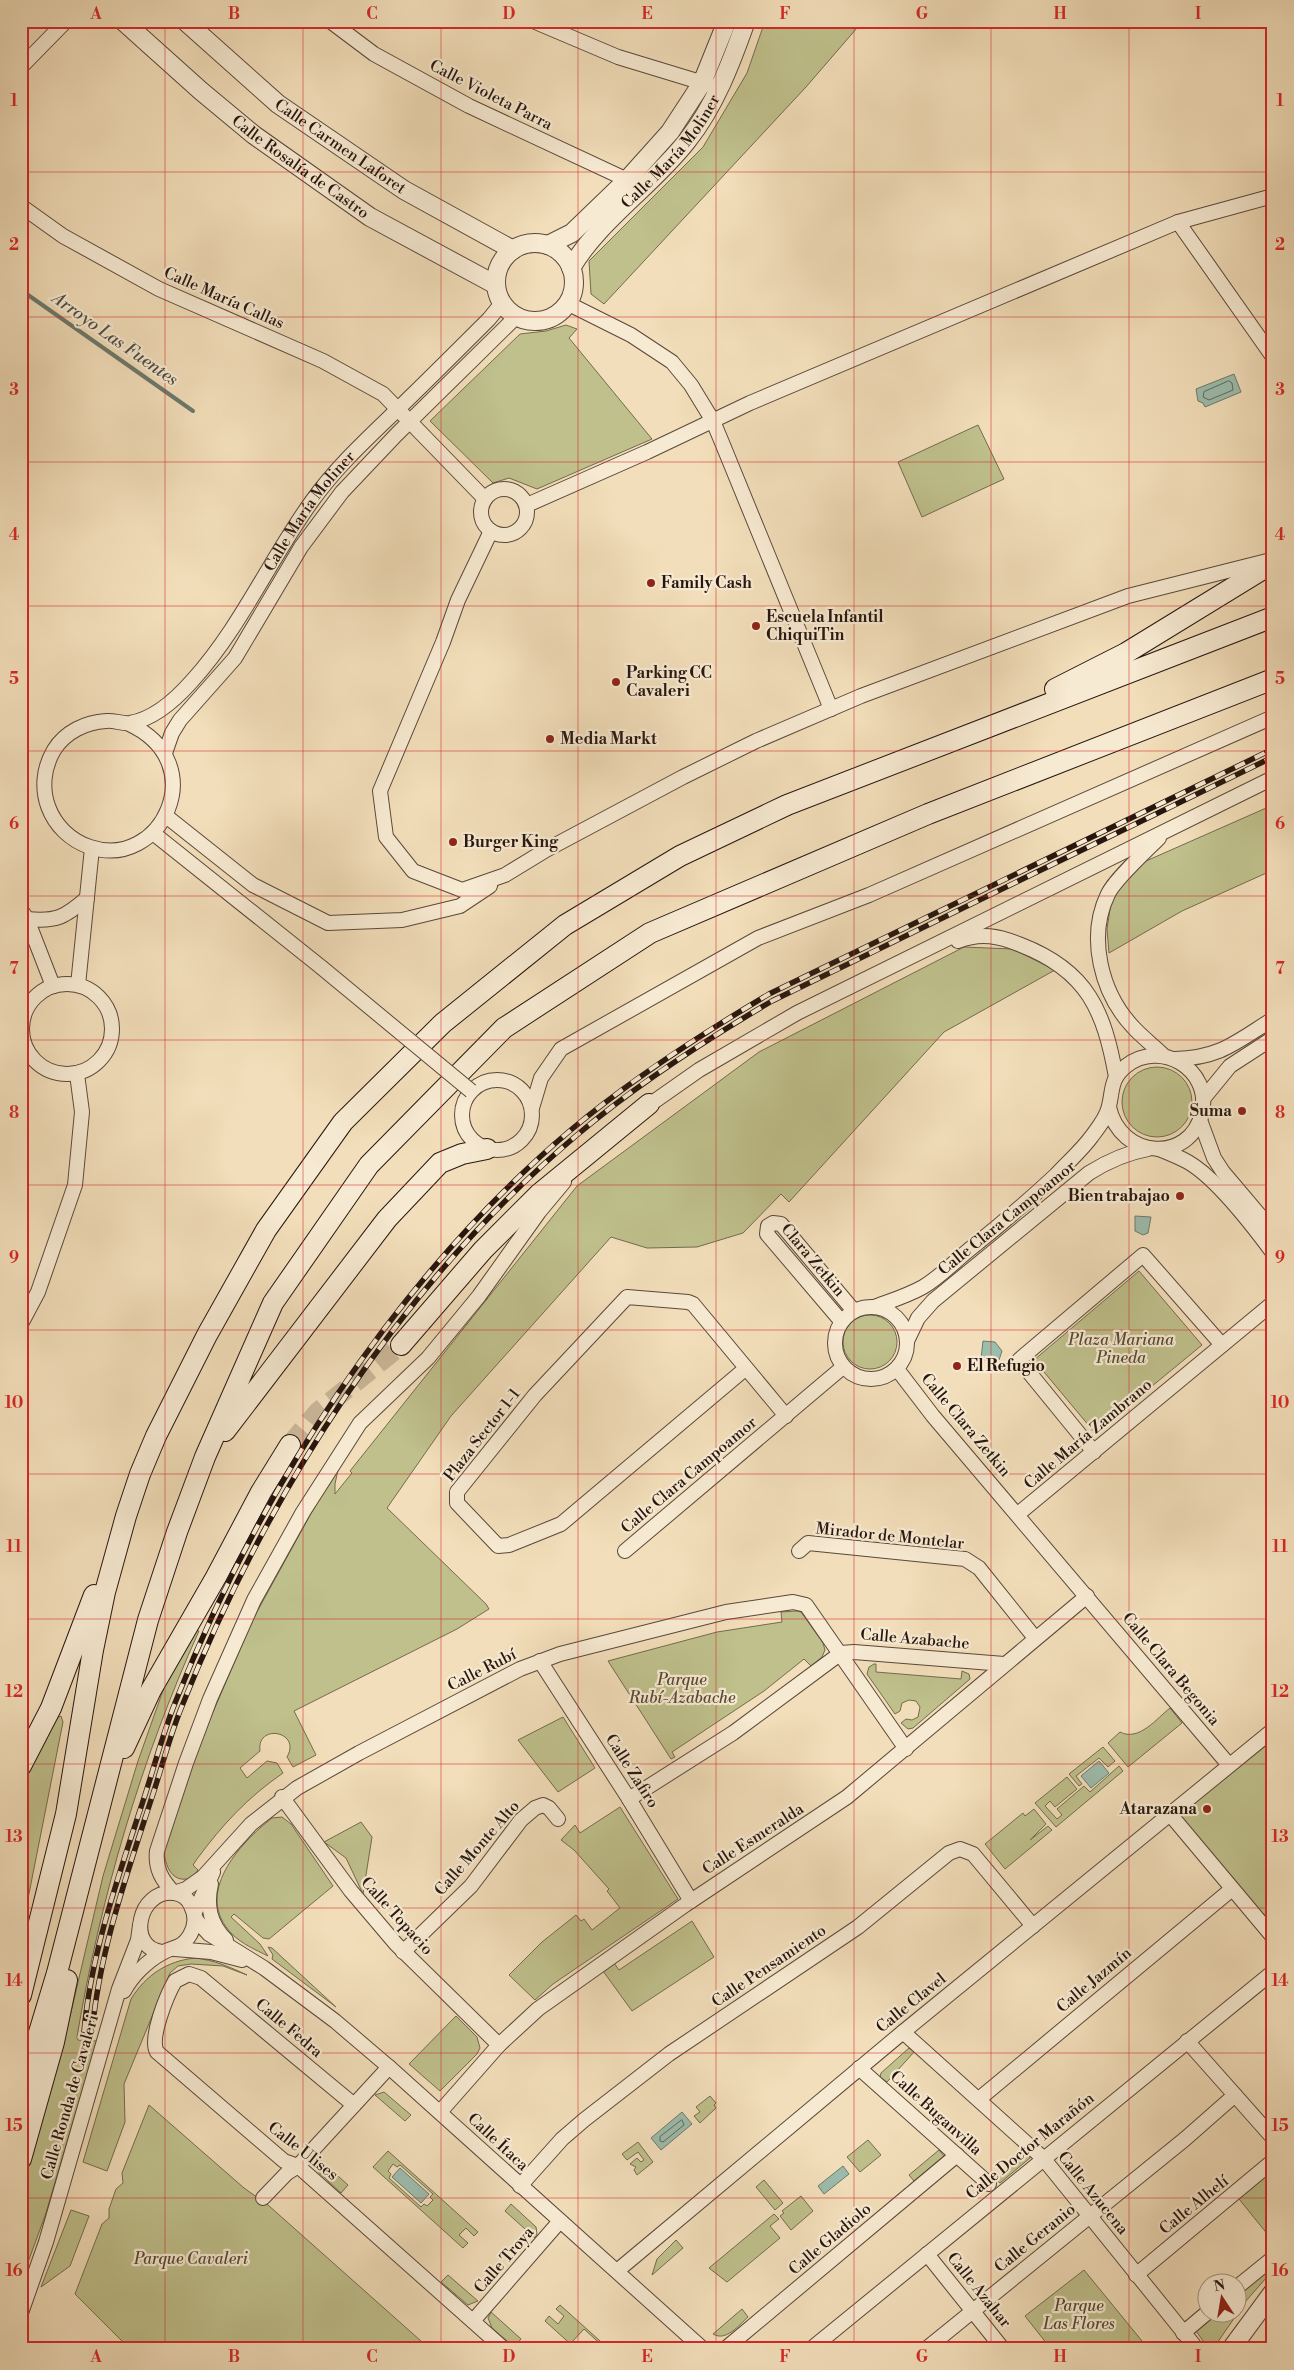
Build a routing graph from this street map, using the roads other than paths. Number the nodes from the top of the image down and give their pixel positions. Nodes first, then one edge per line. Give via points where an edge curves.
1 (66, 21) edge
2 (123, 21) edge
3 (185, 21) edge
4 (330, 21) edge
5 (533, 21) edge
6 (727, 21) edge
7 (746, 21) edge
8 (21, 67) edge
9 (702, 83) junction
10 (720, 88) junction
11 (627, 180) junction
12 (644, 188) junction
13 (1273, 196) edge
14 (21, 206) edge
15 (1178, 222) junction
16 (548, 245) junction
17 (513, 250) junction
18 (571, 268) junction
19 (496, 285) junction
20 (502, 303) junction
21 (567, 303) junction
22 (1236, 304) junction
23 (517, 316) junction
24 (1273, 342) edge
25 (1273, 357) edge
26 (398, 408) junction
27 (713, 421) junction
28 (410, 422) junction
29 (485, 499) junction
30 (527, 505) junction
31 (490, 531) junction
32 (1273, 562) edge
33 (1273, 617) edge
34 (1273, 679) edge
35 (831, 709) junction
36 (1273, 717) edge
37 (128, 724) junction
38 (959, 738) junction
39 (165, 753) junction
40 (1273, 778) edge
41 (166, 816) junction
42 (1167, 830) junction
43 (153, 833) junction
44 (92, 848) junction
45 (505, 875) junction
46 (87, 898) junction
47 (24, 914) edge
48 (78, 985) junction
49 (53, 986) junction
50 (811, 1006) junction
51 (1273, 1019) edge
52 (21, 1033) edge
53 (1273, 1038) edge
54 (1169, 1057) junction
55 (77, 1074) junction
56 (1116, 1078) junction
57 (471, 1091) junction
58 (1203, 1099) junction
59 (649, 1104) junction
60 (1109, 1106) junction
61 (532, 1108) junction
62 (1200, 1120) junction
63 (487, 1149) junction
64 (1154, 1149) junction
65 (1271, 1227) edge
66 (1273, 1253) edge
67 (1273, 1303) edge
68 (874, 1307) junction
69 (854, 1311) junction
70 (841, 1322) junction
71 (21, 1324) edge
72 (908, 1341) junction
73 (401, 1345) tunnel mouth
74 (1222, 1345) junction
75 (843, 1367) junction
76 (745, 1368) junction
77 (897, 1369) junction
78 (786, 1416) junction
79 (290, 1445) tunnel mouth
80 (1094, 1452) junction
81 (205, 1457) junction
82 (1018, 1514) junction
83 (126, 1516) junction
84 (625, 1551) dead end
85 (799, 1551) dead end
86 (1086, 1596) junction
87 (1035, 1638) junction
88 (841, 1653) junction
89 (540, 1661) junction
90 (1004, 1664) junction
91 (1273, 1730) edge
92 (906, 1749) junction
93 (1229, 1765) junction
94 (21, 1766) edge
95 (282, 1797) junction
96 (102, 1798) junction
97 (630, 1799) junction
98 (1170, 1813) junction
99 (558, 1819) dead end
100 (220, 1860) junction
101 (213, 1873) junction
102 (82, 1876) junction
103 (1232, 1889) junction
104 (174, 1893) junction
105 (691, 1901) junction
106 (194, 1914) junction
107 (140, 1925) junction
108 (1033, 1926) junction
109 (1273, 1937) edge
110 (236, 1949) junction
111 (169, 1951) junction
112 (403, 1952) junction
113 (264, 1968) junction
114 (1273, 1972) edge
115 (201, 1978) joint
116 (21, 1995) edge
117 (116, 2004) junction
118 (903, 2032) junction
119 (1187, 2041) junction
120 (499, 2046) junction
121 (389, 2067) junction
122 (859, 2068) junction
123 (21, 2092) edge
124 (1235, 2095) junction
125 (979, 2099) junction
126 (354, 2105) junction
127 (440, 2112) junction
128 (1273, 2138) edge
129 (957, 2156) junction
130 (1043, 2158) junction
131 (21, 2159) edge
132 (1273, 2161) edge
133 (298, 2166) junction
134 (989, 2184) dead end
135 (520, 2186) junction
136 (264, 2198) dead end
137 (1089, 2217) junction
138 (560, 2221) junction
139 (927, 2254) junction
140 (1273, 2258) edge
141 (616, 2271) junction
142 (1136, 2275) junction
143 (1246, 2280) edge
144 (1273, 2292) edge
145 (972, 2310) junction
146 (21, 2313) edge
147 (473, 2321) junction
148 (1197, 2322) edge
149 (1184, 2333) junction
150 (1273, 2343) edge
151 (504, 2349) edge
152 (703, 2349) edge
153 (725, 2349) edge
154 (811, 2349) edge
155 (926, 2349) edge
156 (1003, 2349) edge
157 (1197, 2349) edge
158 (1231, 2349) edge
159 (1268, 2349) edge

1 - 8 street
2 - 19 street, Calle Rosalía de Castro via 254,135 370,218
3 - 17 street, Calle Carmen Laforet via 278,104 404,190
4 - 11 street, Calle Violeta Parra via 374,54 469,106
5 - 9 street via 618,57
6 - 9 street, Calle María Moliner
7 - 10 street, Calle María Moliner
9 - 10 street
9 - 11 street, Calle María Moliner via 670,132
10 - 12 street, Calle María Moliner via 688,140
11 - 12 street, Calle Violeta Parra
11 - 16 street, Calle María Moliner via 572,233
12 - 18 street, Calle María Moliner via 584,246
13 - 15 street
14 - 26 street, Calle María Callas via 63,236 159,289 323,361 383,394
15 - 22 street
15 - 27 street
16 - 17 street via 524,244
16 - 18 street via 558,251
17 - 19 street via 500,265
18 - 21 street via 574,280
19 - 20 street
20 - 23 street
20 - 26 street, Calle María Moliner
21 - 23 street via 550,317 533,320
21 - 27 street via 631,335 672,362
22 - 24 street
22 - 25 street
23 - 28 street, Calle María Moliner
26 - 28 street, Calle María Callas
26 - 37 street, Calle María Moliner via 336,471 312,501 222,644 192,681 166,705
27 - 30 street
27 - 35 street
28 - 29 street, Calle María Callas
28 - 39 street, Calle María Moliner via 342,492 307,539 235,658 180,720
29 - 30 street via 498,490 506,489 516,492
29 - 31 street via 482,518
30 - 31 street via 526,521 515,533 499,535
31 - 45 street via 458,600 380,791 386,837 413,872 462,890
32 - 35 street via 1128,596
32 - 38 main road via 1126,653
33 - 38 main road
34 - 81 main road via 928,814 650,933 504,1028 369,1165 284,1286 273,1303
35 - 45 street via 683,777
36 - 61 street via 869,895 758,938 561,1049 541,1078
37 - 39 street via 149,735
37 - 44 street via 108,720 75,730 55,748 46,767 43,788 47,808 58,826 73,840
38 - 83 main road via 787,805 680,856 565,925 443,1023 343,1122 266,1230 207,1335 156,1436
39 - 41 street via 172,774 173,795
40 - 42 street
41 - 43 street
41 - 45 street via 253,885 328,923 402,920 460,906
42 - 50 street
42 - 54 street via 1108,893 1099,924 1101,968 1109,992 1132,1026
43 - 44 street via 135,844 114,850
43 - 57 street, bridge
44 - 46 street
46 - 47 street via 66,916 42,920
46 - 48 street
47 - 49 street
48 - 49 street
48 - 55 street via 101,999 108,1010 112,1030 108,1049 100,1060
49 - 52 street via 29,1004
50 - 56 street via 973,935 992,936 1046,955 1068,972 1088,994 1109,1039
50 - 59 street via 698,1070
51 - 54 street via 1220,1052 1196,1058
52 - 55 street via 28,1054 44,1069
53 - 58 street via 1230,1066
54 - 56 street via 1150,1055 1136,1059
54 - 58 street via 1184,1064 1195,1075
55 - 71 street via 82,1112 75,1185 38,1292
56 - 60 street
57 - 61 street via 490,1080 512,1083 524,1093
57 - 63 street via 463,1107 463,1125 468,1135
58 - 62 street
59 - 73 main road via 538,1194 483,1250
59 - 104 street via 576,1168 428,1358 360,1423 303,1512 254,1600 186,1762 157,1851 158,1870
60 - 64 street via 1122,1134 1130,1141
60 - 68 street, Calle Clara Campoamor via 1080,1150 1025,1204 924,1286
61 - 63 street via 529,1128 520,1140 508,1148
62 - 64 street via 1184,1140
62 - 65 street via 1214,1158 1223,1172
63 - 81 main road via 440,1163 387,1219
64 - 66 street via 1189,1163 1211,1180
64 - 72 street, Calle Clara Campoamor via 1128,1153 1089,1173 934,1301 918,1318
67 - 74 street, Calle María Zambrano
68 - 69 street
68 - 72 street via 893,1314 906,1331
69 - 70 street
69 - 70 street, Clara Zetkin via 781,1224 768,1226 767,1234
70 - 75 street via 834,1345
72 - 77 street via 907,1351
74 - 80 street, Calle María Zambrano
74 - 80 street via 1143,1255 1019,1360
75 - 77 street via 864,1379 887,1376
75 - 78 street, Calle Clara Campoamor
76 - 76 street, Plaza Sector 1-1 via 693,1304 627,1297 535,1395 457,1492 457,1503 498,1546 509,1545 561,1524
76 - 78 street, Plaza Sector 1-1
77 - 82 street, Calle Clara Zetkin via 932,1416
78 - 84 street, Calle Clara Campoamor
79 - 96 main road via 151,1690
80 - 82 street, Calle María Zambrano
81 - 96 main road via 148,1620
82 - 86 street, Calle Clara Zetkin
83 - 94 main road via 51,1708
83 - 116 main road via 93,1650 66,1814
85 - 87 street, Mirador de Montelar via 808,1543 965,1559 979,1568
86 - 87 street, Calle Esmeralda
86 - 93 street, Calle Clara Begonia
87 - 90 street, Calle Esmeralda
88 - 89 street, Calle Rubí via 809,1608 802,1603 788,1603 726,1612
88 - 90 street, Calle Azabache
88 - 92 street
88 - 97 street, Calle Azabache via 734,1733
89 - 95 street, Calle Rubí via 359,1752
89 - 97 street, Calle Zafiro
90 - 92 street, Calle Esmeralda
91 - 93 street, Calle Clavel
92 - 105 street, Calle Esmeralda via 826,1812
93 - 98 street, Calle Clavel
95 - 100 street, Calle Rubí via 251,1824
95 - 112 street, Calle Topacio via 350,1891
96 - 102 main road
97 - 105 street, Calle Zafiro
98 - 103 street
98 - 108 street, Calle Clavel
99 - 112 street, Calle Monte Alto via 543,1805 528,1813 471,1886
100 - 101 street, Calle Rubí
100 - 104 street, Calle Rubí via 195,1884
101 - 106 street, Calle Rubí
101 - 110 street via 208,1902 212,1920
102 - 123 main road
102 - 131 main road via 68,1979
103 - 109 street
103 - 125 street, Calle Jazmín
104 - 106 street via 184,1897
104 - 107 street via 162,1893 149,1902
105 - 120 street, Calle Esmeralda via 563,1989
106 - 110 street, Calle Ítaca via 209,1934
106 - 111 street via 195,1922 189,1937
107 - 111 street via 146,1944 156,1951
107 - 117 street, Calle Ronda de Cavaleri
108 - 118 street, Calle Clavel
108 - 135 street, Calle Pensamiento via 973,1854 960,1850 949,1852 858,1927 669,2054 584,2120 562,2139
110 - 113 street, Calle Ítaca
111 - 113 street, Calle Ítaca via 212,1952
111 - 117 street, Calle Ronda de Cavaleri via 132,1978
112 - 120 street, Calle Topacio
113 - 121 street, Calle Ítaca
114 - 119 street, Calle Doctor Marañón
115 - 126 street, Calle Fedra
115 - 133 street, Calle Ulises via 189,1974 175,1981 154,2036 154,2047 284,2161
117 - 146 street, Calle Ronda de Cavaleri via 46,2242
118 - 122 street, Calle Clavel
118 - 125 street, Calle Azucena
119 - 124 street
119 - 130 street, Calle Doctor Marañón
120 - 127 street, Calle Esmeralda
121 - 126 street
121 - 127 street, Calle Ítaca
122 - 129 street, Calle Buganvilla
122 - 141 street, Calle Clavel
124 - 128 street
124 - 137 street, Calle Geranio
125 - 130 street, Calle Azucena
126 - 133 street
127 - 135 street, Calle Ítaca
129 - 134 street, Calle Buganvilla
129 - 153 street, Calle Gladiolo
130 - 137 street, Calle Azucena
130 - 139 street, Calle Doctor Marañón
132 - 142 street, Calle Alhelí
133 - 136 street
133 - 147 street, Calle Ulises
135 - 138 street, Calle Ítaca
137 - 142 street, Calle Azucena
137 - 145 street, Calle Geranio
138 - 141 street, Calle Ítaca
138 - 147 street, Calle Troya
139 - 145 street, Calle Azahar
139 - 154 street, Calle Doctor Marañón
140 - 143 street
141 - 152 street, Calle Ítaca
142 - 149 street, Calle Azucena
144 - 158 street
145 - 155 street, Calle Geranio
145 - 156 street, Calle Azahar
147 - 151 street, Calle Ulises
148 - 149 street
149 - 157 street, Calle Azucena
150 - 159 street

